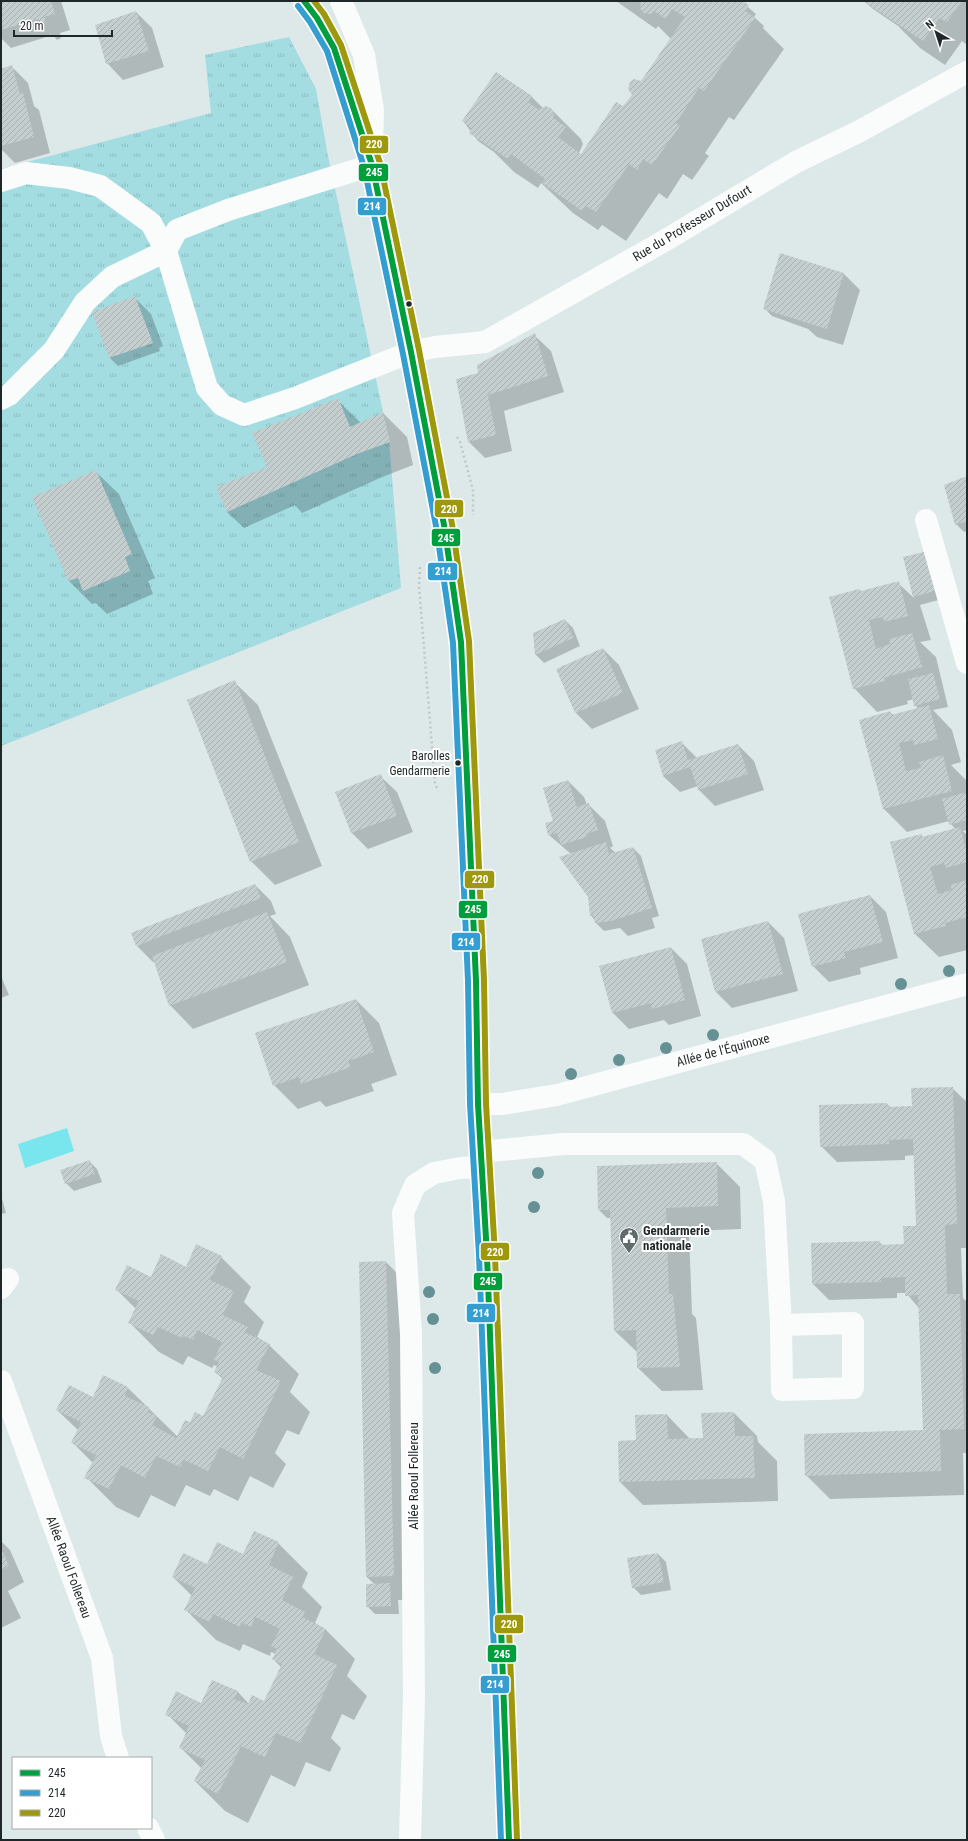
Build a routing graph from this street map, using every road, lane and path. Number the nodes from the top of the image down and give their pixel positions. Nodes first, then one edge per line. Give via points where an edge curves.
1 (304, 1) edge
2 (341, 1) edge
3 (967, 72) edge
4 (372, 164) junction
5 (1, 181) edge
6 (166, 251) junction
7 (411, 352) junction
8 (1, 399) edge
9 (926, 520) dead end
10 (967, 663) edge
11 (967, 984) edge
12 (478, 1104) junction
13 (481, 1159) junction
14 (781, 1325) dead end
15 (1, 1381) edge
16 (118, 1757) edge
17 (148, 1829) edge
18 (154, 1840) edge
19 (410, 1840) edge
20 (509, 1840) edge

1 - 4 street via 334,48
2 - 4 street via 364,55 373,110
3 - 7 street, Rue du Professeur Dufourt via 858,132 790,165 659,244 485,342
4 - 6 street via 228,210 177,230
4 - 7 street
5 - 6 street, Rue du Professeur Dufourt via 26,173 69,178 100,186 151,223
6 - 7 street, Rue du Professeur Dufourt via 207,388 222,405 244,416
6 - 8 street via 112,277 86,302 54,350
7 - 12 street via 444,525 462,642 476,981
9 - 10 street
11 - 12 street, Allée de l'Équinoxe via 557,1095 502,1104
12 - 13 street
13 - 14 street, Allée Raoul Follereau via 563,1144 743,1144 766,1160 774,1201
13 - 19 street, Allée Raoul Follereau via 460,1168 434,1173 416,1185 403,1213 412,1350 414,1697
13 - 20 street via 487,1255
15 - 16 street, Allée Raoul Follereau via 102,1658 111,1736
17 - 18 street

